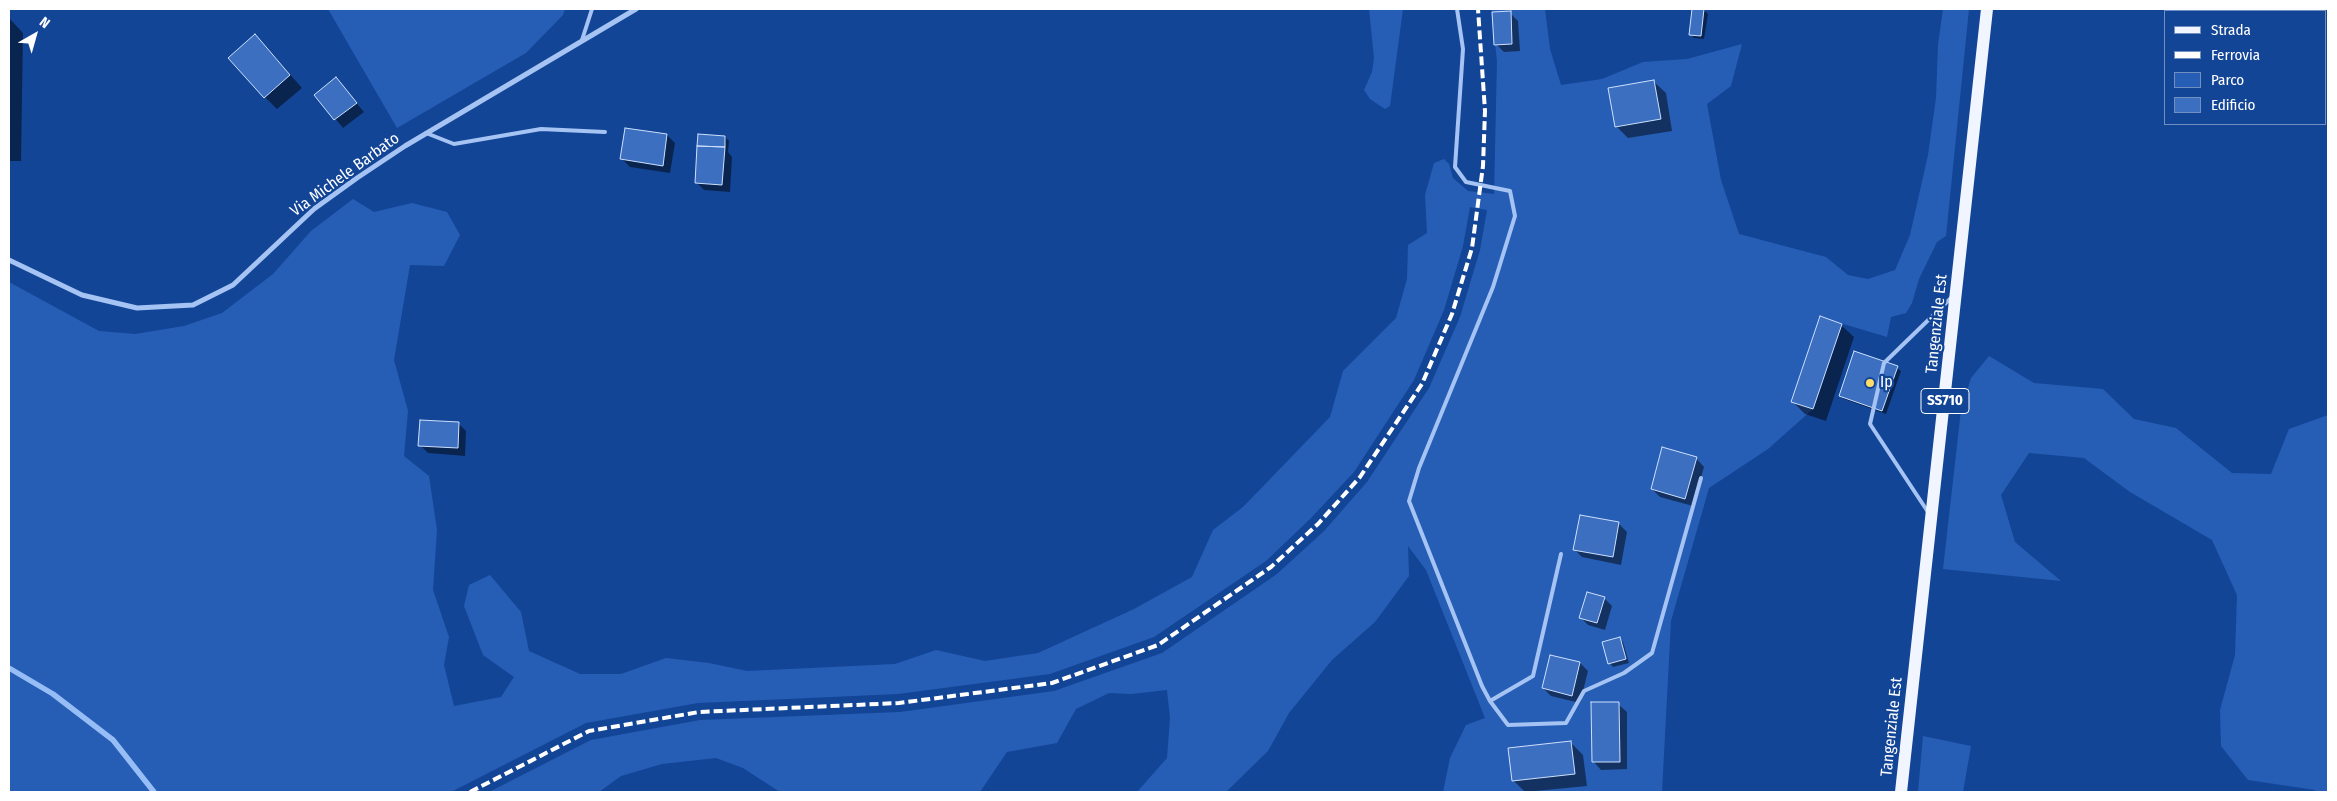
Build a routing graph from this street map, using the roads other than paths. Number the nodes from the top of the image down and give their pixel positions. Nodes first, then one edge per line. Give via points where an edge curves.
1 (592, 9) edge
2 (636, 9) edge
3 (1457, 9) edge
4 (1987, 9) edge
5 (582, 40) junction
6 (606, 132) dead end
7 (426, 133) junction
8 (9, 260) edge
9 (1958, 292) junction
10 (1701, 478) dead end
11 (1932, 518) junction
12 (1561, 554) dead end
13 (1490, 701) junction
14 (1901, 792) edge

1 - 5 lane
2 - 5 street, Via Michele Barbato
3 - 13 lane via 1464,49 1455,167 1466,182 1510,191 1515,216 1493,287 1419,468 1409,501
4 - 9 main road, Tangenziale Est / SS710
5 - 7 street, Via Michele Barbato
6 - 7 lane via 541,129 454,144
7 - 8 street, Via Michele Barbato via 314,209 232,285 193,305 137,308 82,295
9 - 11 main road, Tangenziale Est / SS710
9 - 11 lane via 1884,363 1870,424
10 - 13 lane via 1652,653 1624,673 1584,691 1566,723 1508,725
11 - 14 main road, Tangenziale Est / SS710
12 - 13 lane via 1533,676

